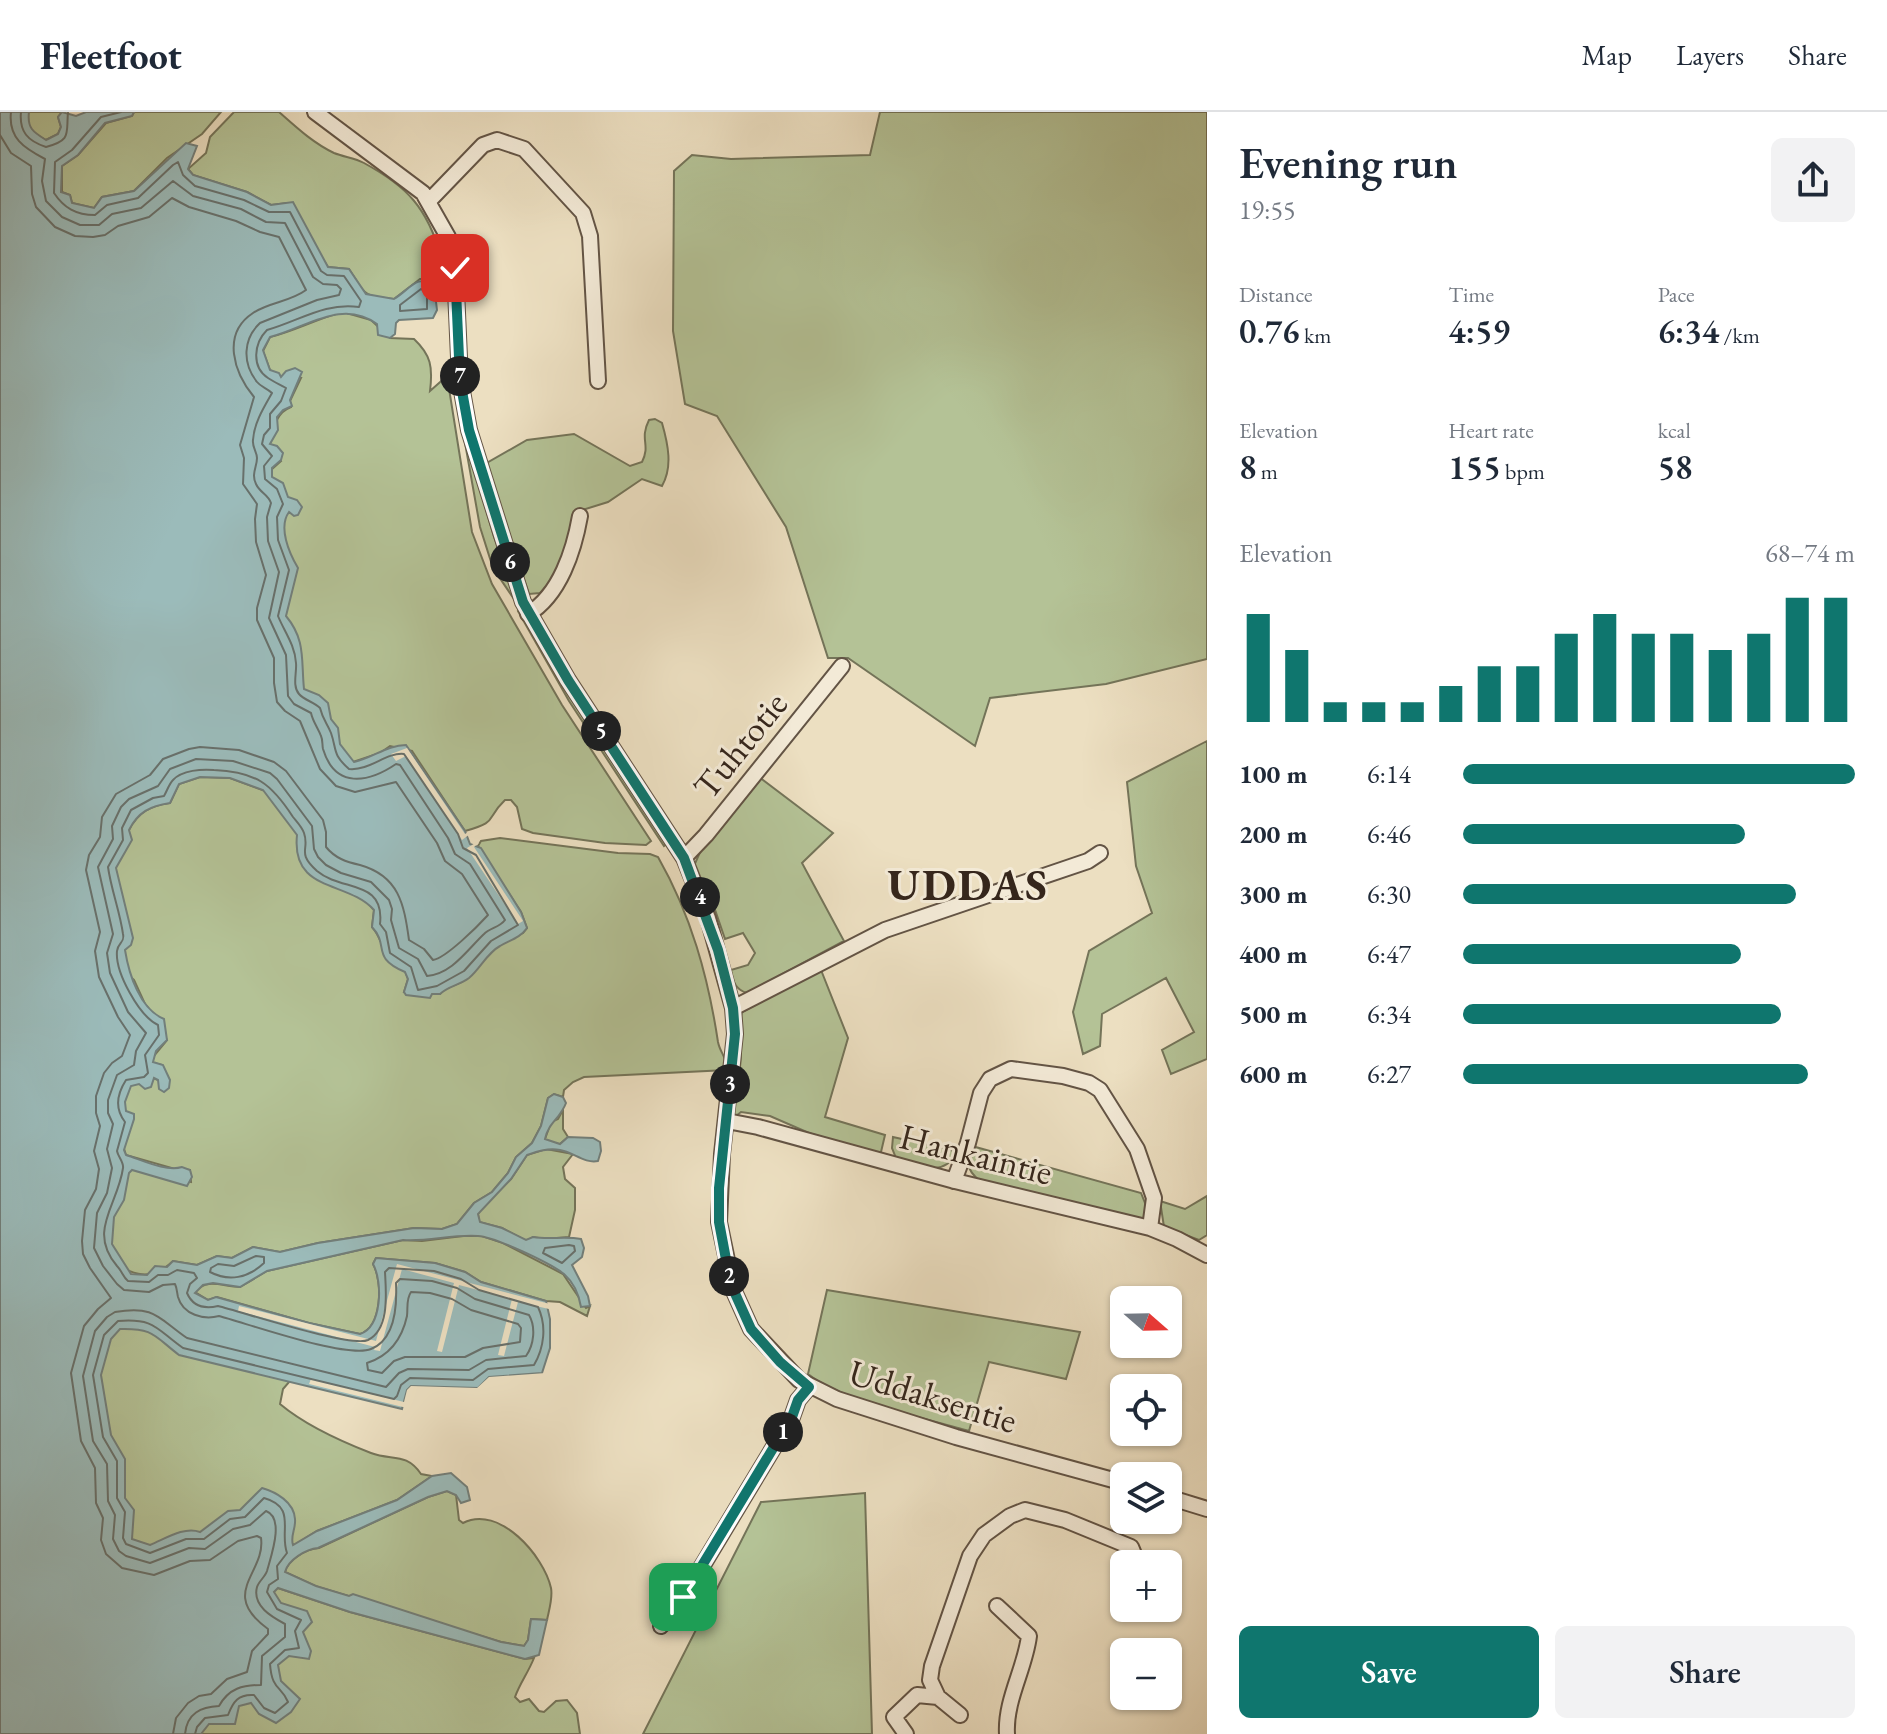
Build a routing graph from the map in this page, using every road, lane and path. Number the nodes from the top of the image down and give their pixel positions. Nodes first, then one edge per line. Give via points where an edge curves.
1 (315, 112) edge
2 (429, 201) junction
3 (598, 381) dead end
4 (580, 516) dead end
5 (528, 614) junction
6 (842, 666) dead end
7 (1100, 853) dead end
8 (684, 858) junction
9 (733, 1008) junction
10 (727, 1121) junction
11 (954, 1181) junction
12 (1150, 1228) junction
13 (1207, 1255) edge
14 (809, 1387) junction
15 (1110, 1479) edge
16 (1182, 1501) edge
17 (1207, 1509) edge
18 (1132, 1550) edge
19 (997, 1606) dead end
20 (661, 1626) dead end
21 (938, 1697) junction
22 (960, 1715) dead end
23 (906, 1734) edge
24 (1007, 1734) edge

1 - 2 street, Uddaksentie
2 - 3 street via 483,145 497,140 524,149 556,181 579,207 590,236
2 - 5 street, Uddaksentie via 453,254 460,380 469,430
4 - 5 street via 563,572 545,600
5 - 8 street, Uddaksentie
6 - 8 street, Tuhtotie
7 - 9 street via 885,930
8 - 9 street, Uddaksentie via 708,918
9 - 10 street, Uddaksentie
10 - 11 street, Hankaintie
10 - 14 street, Uddaksentie via 719,1222 733,1289 751,1329
11 - 12 street, Hankaintie
11 - 12 street via 990,1079 1011,1069 1063,1076 1100,1090 1137,1149 1154,1198
12 - 13 street, Hankaintie
14 - 15 street, Uddaksentie via 956,1437
14 - 20 street
16 - 17 street
18 - 21 street via 1103,1533 1025,1510 984,1535 970,1556 932,1666 930,1680
19 - 24 street via 1029,1636
21 - 22 street
21 - 23 street via 917,1695 894,1717

